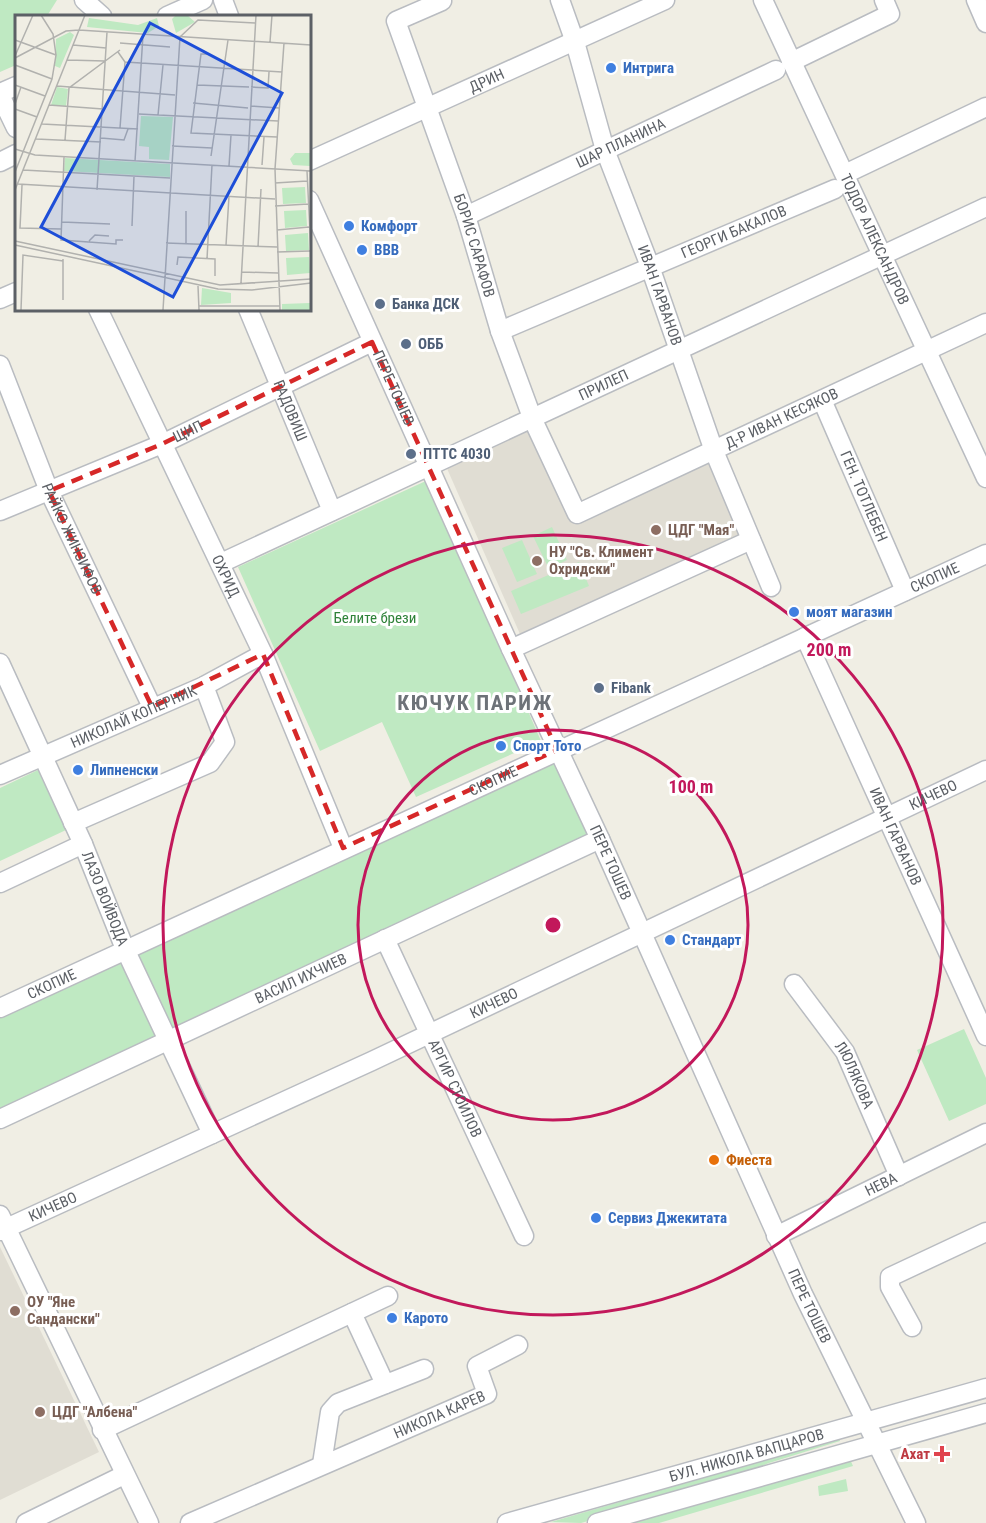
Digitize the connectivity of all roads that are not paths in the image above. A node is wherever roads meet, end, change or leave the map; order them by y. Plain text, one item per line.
1 (84, 0) edge
2 (203, 0) edge
3 (223, 0) edge
4 (560, 0) edge
5 (665, 0) edge
6 (763, 0) edge
7 (976, 0) edge
8 (442, 1) edge
9 (887, 7) edge
10 (101, 15) edge
11 (169, 15) edge
12 (229, 15) edge
13 (986, 23) edge
14 (575, 42) junction
15 (784, 66) junction
16 (15, 86) edge
17 (0, 94) edge
18 (428, 106) junction
19 (986, 107) edge
20 (15, 126) edge
21 (605, 150) junction
22 (15, 154) edge
23 (310, 161) edge
24 (0, 162) edge
25 (840, 182) junction
26 (310, 202) edge
27 (986, 207) edge
28 (466, 216) junction
29 (882, 255) junction
30 (650, 267) junction
31 (15, 292) edge
32 (0, 299) edge
33 (98, 310) edge
34 (248, 310) edge
35 (986, 323) edge
36 (500, 332) junction
37 (372, 342) junction
38 (680, 349) junction
39 (927, 349) junction
40 (0, 364) edge
41 (280, 388) junction
42 (822, 400) junction
43 (533, 420) junction
44 (162, 444) junction
45 (714, 451) junction
46 (428, 468) junction
47 (986, 478) edge
48 (49, 491) junction
49 (0, 511) edge
50 (332, 511) junction
51 (577, 514) joint
52 (751, 540) junction
53 (986, 554) edge
54 (221, 562) junction
55 (771, 587) dead end
56 (905, 591) junction
57 (805, 637) junction
58 (511, 649) junction
59 (263, 654) junction
60 (0, 663) edge
61 (204, 686) junction
62 (152, 707) junction
63 (557, 750) junction
64 (41, 756) junction
65 (986, 770) edge
66 (0, 775) edge
67 (886, 816) junction
68 (73, 823) junction
69 (600, 839) junction
70 (83, 844) junction
71 (343, 848) junction
72 (0, 883) edge
73 (642, 934) junction
74 (385, 939) junction
75 (125, 949) junction
76 (794, 984) dead end
77 (0, 1008) edge
78 (430, 1034) junction
79 (986, 1036) edge
80 (168, 1041) junction
81 (0, 1119) edge
82 (986, 1133) edge
83 (212, 1134) junction
84 (899, 1176) junction
85 (2, 1225) edge
86 (986, 1232) edge
87 (524, 1236) dead end
88 (776, 1236) junction
89 (388, 1296) dead end
90 (352, 1313) junction
91 (912, 1327) dead end
92 (518, 1345) dead end
93 (424, 1369) dead end
94 (385, 1384) junction
95 (986, 1388) edge
96 (986, 1413) edge
97 (864, 1421) junction
98 (102, 1430) junction
99 (877, 1444) junction
100 (322, 1464) junction
101 (124, 1475) junction
102 (26, 1523) edge
103 (149, 1523) edge
104 (190, 1523) edge
105 (507, 1523) edge
106 (597, 1523) edge
107 (916, 1523) edge

1 - 10 street
2 - 11 street
3 - 12 street
4 - 14 street, ИВАН ГАРВАНОВ
5 - 14 street, ДРИН
6 - 15 street, ТОДОР АЛЕКСАНДРОВ
7 - 13 street
8 - 18 street, БОРИС САРАФОВ
9 - 15 street, ШАР ПЛАНИНА
14 - 18 street, ДРИН
14 - 21 street, ИВАН ГАРВАНОВ
15 - 21 street, ШАР ПЛАНИНА
15 - 25 street, ТОДОР АЛЕКСАНДРОВ
16 - 17 street
17 - 20 street
18 - 23 street, ДРИН
18 - 28 street, БОРИС САРАФОВ
19 - 25 street, ГЕОРГИ БАКАЛОВ
21 - 28 street, ШАР ПЛАНИНА
21 - 30 street, ИВАН ГАРВАНОВ
22 - 24 street
25 - 29 street, ТОДОР АЛЕКСАНДРОВ
25 - 30 street, ГЕОРГИ БАКАЛОВ
26 - 37 street, ПЕРЕ ТОШЕВ
27 - 29 street, ПРИЛЕП
28 - 36 street, БОРИС САРАФОВ
29 - 38 street, ПРИЛЕП
29 - 39 street, ТОДОР АЛЕКСАНДРОВ
30 - 36 street, ГЕОРГИ БАКАЛОВ
30 - 38 street, ИВАН ГАРВАНОВ
31 - 32 street
33 - 44 street, ОХРИД
34 - 41 street, РАДОВИШ
35 - 39 street, Д-Р ИВАН КЕСЯКОВ
36 - 43 street, БОРИС САРАФОВ
37 - 41 street, ЩИП
37 - 46 street, ПЕРЕ ТОШЕВ
38 - 43 street, ПРИЛЕП
38 - 45 street, ИВАН ГАРВАНОВ
39 - 42 street, Д-Р ИВАН КЕСЯКОВ
39 - 47 street, ТОДОР АЛЕКСАНДРОВ
40 - 48 street, РАЙКО ЖИНЗИФОВ
41 - 44 street, ЩИП
41 - 50 street, РАДОВИШ
42 - 45 street, Д-Р ИВАН КЕСЯКОВ
42 - 56 street, ГЕН. ТОТЛЕБЕН
43 - 46 street, ПРИЛЕП
43 - 51 street, БОРИС САРАФОВ
44 - 48 street, ЩИП
44 - 54 street, ОХРИД
45 - 51 street, Д-Р ИВАН КЕСЯКОВ
45 - 52 street, ИВАН ГАРВАНОВ
46 - 50 street, ПРИЛЕП
46 - 58 street, ПЕРЕ ТОШЕВ
48 - 49 street, ЩИП
48 - 62 street, РАЙКО ЖИНЗИФОВ
50 - 54 street, ПРИЛЕП
52 - 55 street, ИВАН ГАРВАНОВ
52 - 58 street
53 - 56 street, СКОПИЕ
54 - 59 street, ОХРИД
56 - 57 street, СКОПИЕ
57 - 63 street, СКОПИЕ
57 - 67 street, ИВАН ГАРВАНОВ
58 - 63 street, ПЕРЕ ТОШЕВ
59 - 61 street, НИКОЛАЙ КОПЕРНИК
59 - 71 street, ОХРИД
60 - 64 street, ЛАЗО ВОЙВОДА
61 - 62 street, НИКОЛАЙ КОПЕРНИК
61 - 68 street
62 - 64 street, НИКОЛАЙ КОПЕРНИК
63 - 69 street, ПЕРЕ ТОШЕВ
63 - 71 street, СКОПИЕ
64 - 66 street, НИКОЛАЙ КОПЕРНИК
64 - 68 street, ЛАЗО ВОЙВОДА
65 - 67 street, КИЧЕВО
67 - 73 street, КИЧЕВО
67 - 79 street, ИВАН ГАРВАНОВ
68 - 70 street, ЛАЗО ВОЙВОДА
69 - 73 street, ПЕРЕ ТОШЕВ
69 - 74 street, ВАСИЛ ИХЧИЕВ
70 - 72 street
70 - 75 street, ЛАЗО ВОЙВОДА
71 - 75 street, СКОПИЕ
73 - 78 street, КИЧЕВО
73 - 88 street, ПЕРЕ ТОШЕВ
74 - 78 street, АРГИР СТОИЛОВ
74 - 80 street, ВАСИЛ ИХЧИЕВ
75 - 77 street, СКОПИЕ
75 - 80 street, ЛАЗО ВОЙВОДА
76 - 84 street, ЛЮЛЯКОВА
78 - 83 street, КИЧЕВО
78 - 87 street, АРГИР СТОИЛОВ
80 - 81 street, ВАСИЛ ИХЧИЕВ
80 - 83 street, ЛАЗО ВОЙВОДА
82 - 84 street, НЕВА
83 - 85 street, КИЧЕВО
84 - 88 street, НЕВА
85 - 98 street
86 - 91 street
88 - 97 street, ПЕРЕ ТОШЕВ
89 - 90 street
90 - 94 street
90 - 98 street
92 - 100 street, НИКОЛА КАРЕВ
93 - 94 street
94 - 100 street
95 - 97 street, БУЛ. НИКОЛА ВАПЦАРОВ
96 - 99 street, БУЛ. НИКОЛА ВАПЦАРОВ
97 - 99 street, ПЕРЕ ТОШЕВ
97 - 105 street, БУЛ. НИКОЛА ВАПЦАРОВ
98 - 101 street
99 - 106 street, БУЛ. НИКОЛА ВАПЦАРОВ
99 - 107 street, ПЕРЕ ТОШЕВ
100 - 104 street, НИКОЛА КАРЕВ
101 - 102 street
101 - 103 street

